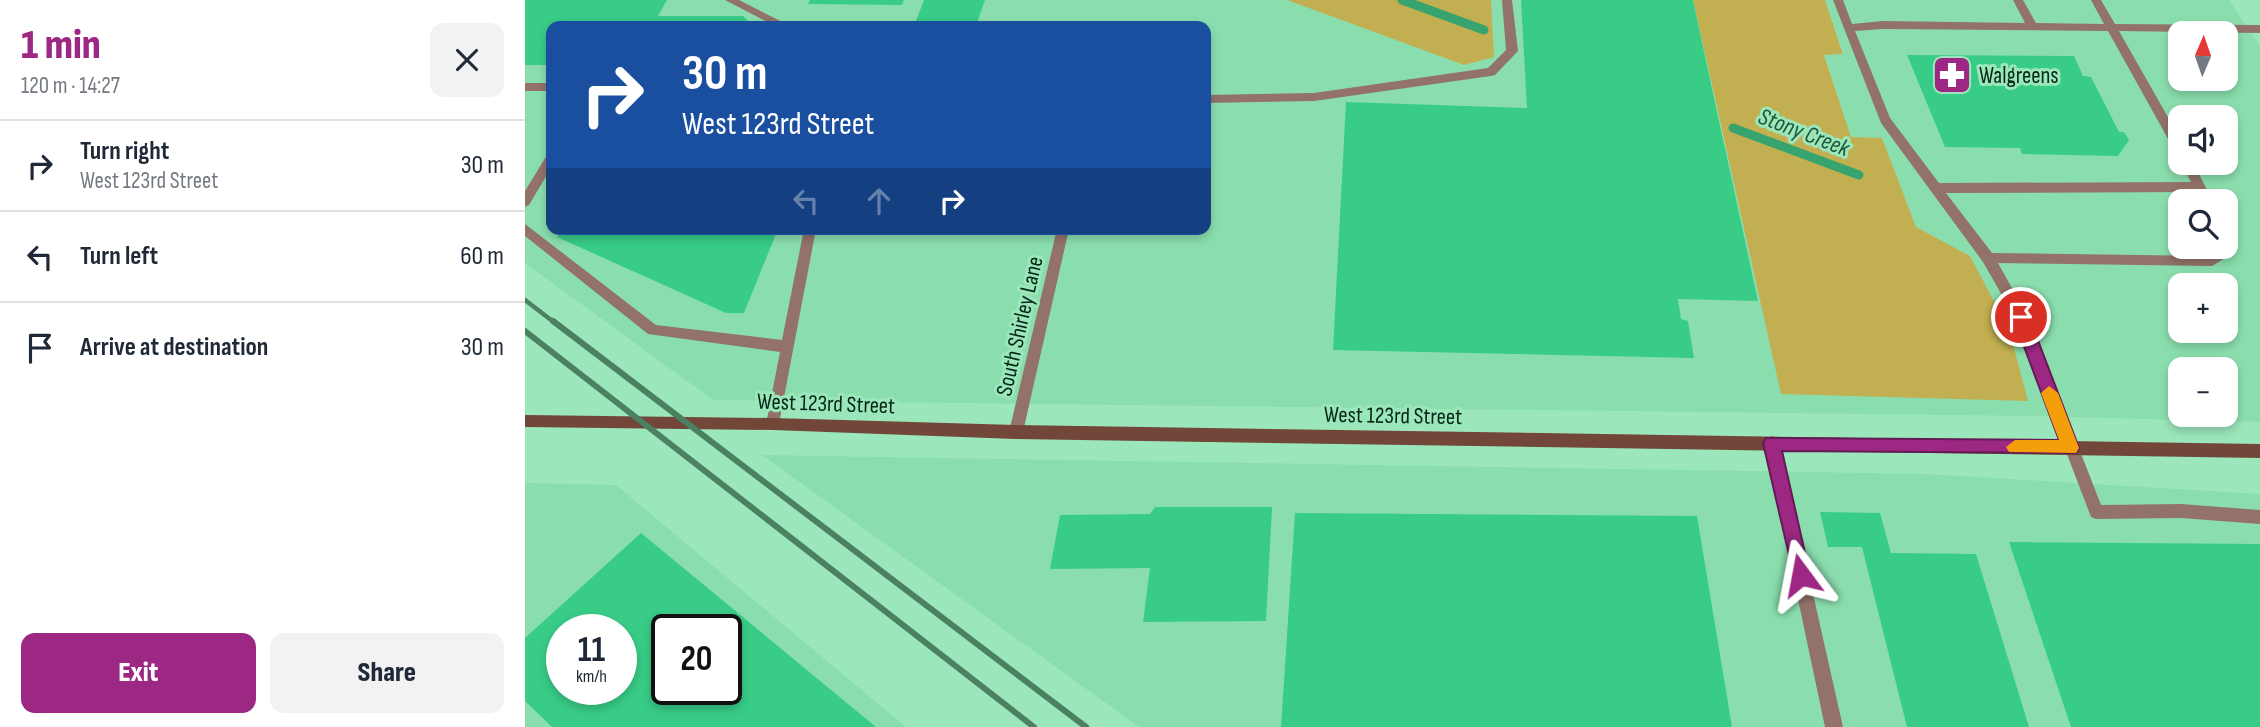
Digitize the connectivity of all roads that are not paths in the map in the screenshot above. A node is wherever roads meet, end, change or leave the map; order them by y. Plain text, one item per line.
1 (730, 0) edge
2 (1507, 0) edge
3 (1838, 0) edge
4 (2018, 0) edge
5 (2096, 0) edge
6 (774, 21) edge
7 (2032, 26) junction
8 (2112, 27) junction
9 (1847, 28) junction
10 (2260, 29) edge
11 (525, 87) edge
12 (546, 87) edge
13 (1211, 99) edge
14 (2168, 128) edge
15 (546, 166) edge
16 (2193, 175) edge
17 (2200, 187) joint
18 (1935, 188) junction
19 (525, 202) edge
20 (525, 229) edge
21 (809, 235) edge
22 (1062, 235) edge
23 (1988, 258) junction
24 (2215, 259) edge
25 (787, 347) junction
26 (525, 421) edge
27 (773, 424) junction
28 (1016, 432) junction
29 (1772, 443) junction
30 (2070, 448) junction
31 (2260, 451) edge
32 (2260, 517) edge
33 (1834, 727) edge

1 - 6 street
2 - 13 street
3 - 9 street
4 - 7 street
5 - 8 street
7 - 8 street
7 - 9 street
8 - 10 street
8 - 14 street
9 - 18 street
11 - 12 street
15 - 19 street
16 - 17 street
17 - 18 street
18 - 23 street
20 - 25 street
21 - 25 street
22 - 28 street, South Shirley Lane
23 - 24 street
23 - 30 street
25 - 27 street
26 - 27 street, West 123rd Street
27 - 28 street, West 123rd Street
28 - 29 street, West 123rd Street
29 - 30 street, West 123rd Street
29 - 33 street
30 - 31 street, West 123rd Street
30 - 32 street

